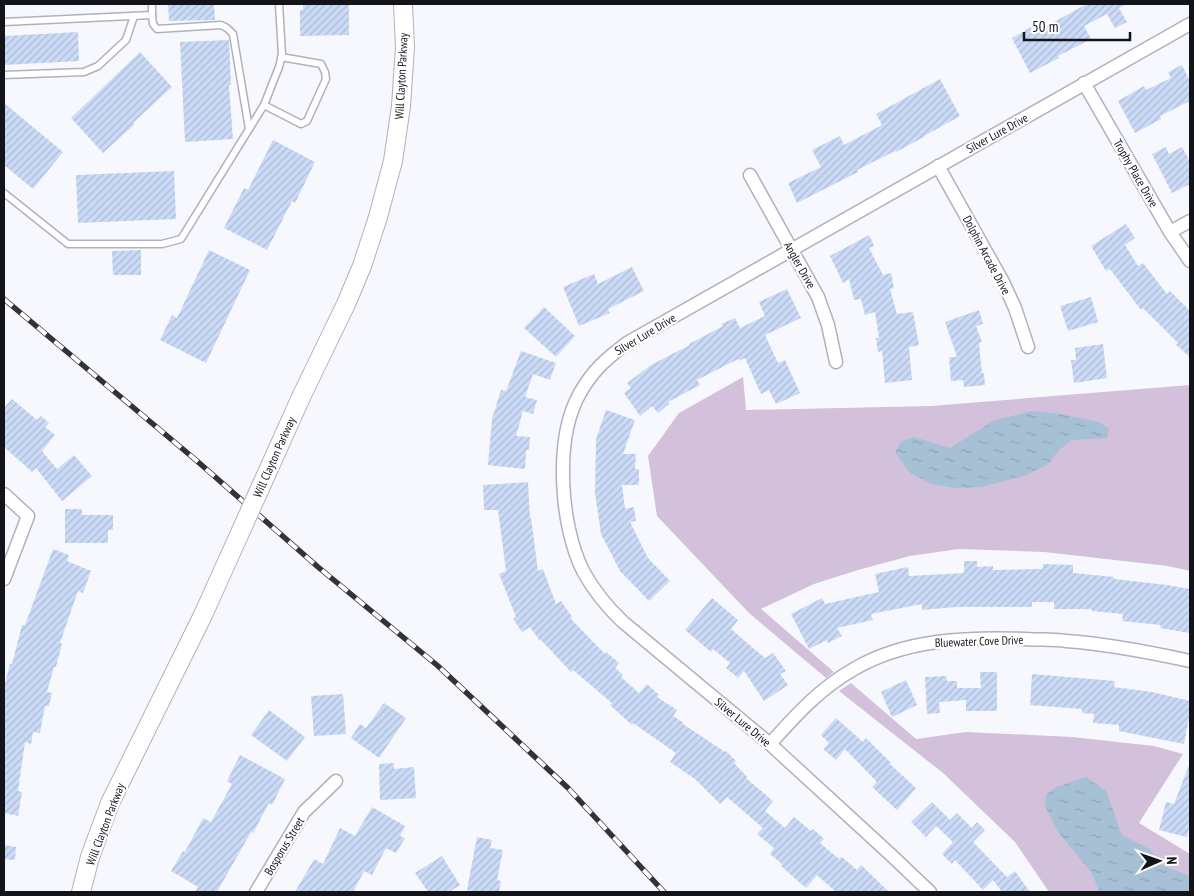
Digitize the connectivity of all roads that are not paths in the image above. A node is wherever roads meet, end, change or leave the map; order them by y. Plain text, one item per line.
1 (152, 4) edge
2 (280, 4) edge
3 (403, 4) edge
4 (152, 15) junction
5 (134, 16) junction
6 (4, 22) edge
7 (1190, 24) edge
8 (281, 57) junction
9 (4, 75) edge
10 (1084, 83) junction
11 (264, 105) junction
12 (249, 129) junction
13 (938, 166) junction
14 (750, 175) dead end
15 (4, 194) edge
16 (1190, 221) edge
17 (1170, 232) junction
18 (791, 250) junction
19 (1190, 261) edge
20 (1028, 347) dead end
21 (836, 362) dead end
22 (4, 494) edge
23 (4, 579) edge
24 (1190, 661) edge
25 (770, 744) junction
26 (336, 781) dead end
27 (81, 892) edge
28 (256, 892) edge
29 (930, 892) edge

1 - 4 lane
2 - 8 lane
3 - 27 street, Will Clayton Parkway, bridge
4 - 5 lane
4 - 12 lane
5 - 6 lane
5 - 9 lane
7 - 10 street, Silver Lure Drive
8 - 11 lane
8 - 11 lane
10 - 13 street, Silver Lure Drive
10 - 17 street, Trophy Place Drive
11 - 12 lane
12 - 15 lane
13 - 18 street, Silver Lure Drive
13 - 20 street, Dolphin Arcade Drive
14 - 18 street, Angler Drive
16 - 17 street
17 - 19 street, Trophy Place Drive
18 - 21 street, Angler Drive
18 - 25 street, Silver Lure Drive
22 - 23 street
24 - 25 street, Bluewater Cove Drive
25 - 29 street, Silver Lure Drive
26 - 28 street, Bosporus Street

